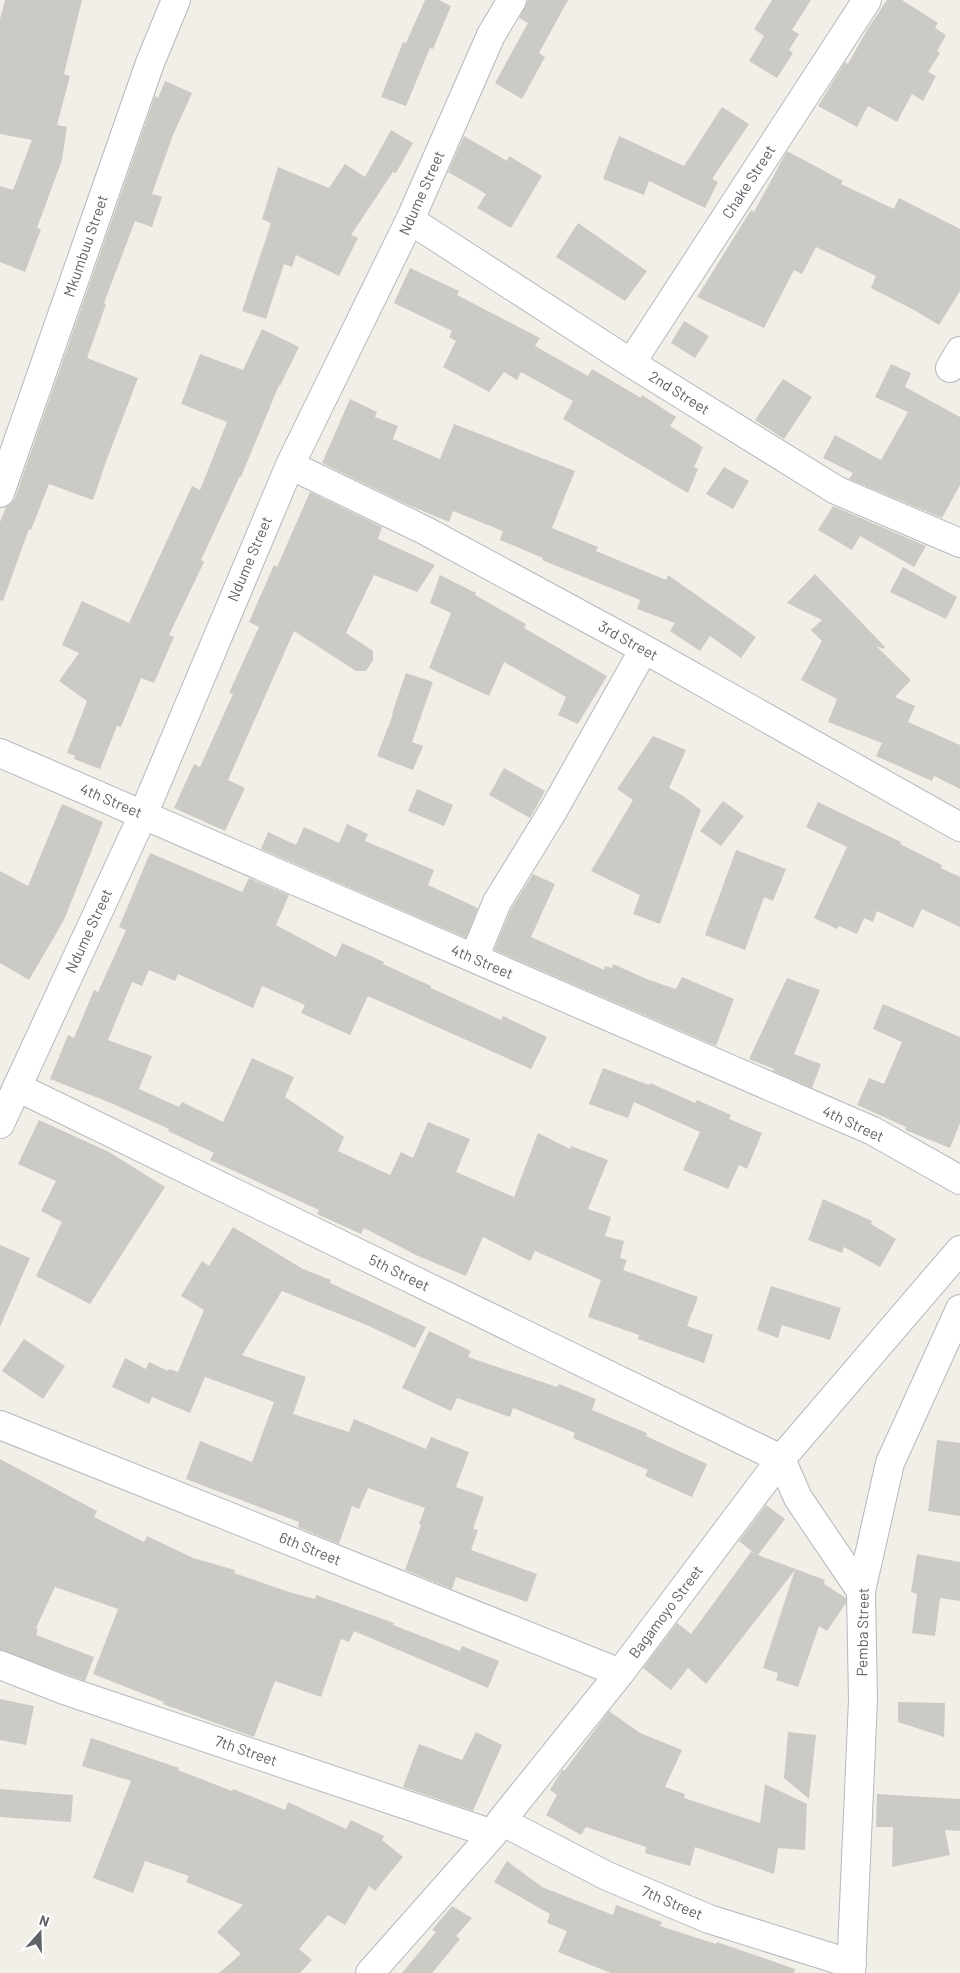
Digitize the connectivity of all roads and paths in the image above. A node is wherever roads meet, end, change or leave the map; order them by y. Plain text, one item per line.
1 (176, 0) edge
2 (512, 0) edge
3 (867, 0) edge
4 (410, 220) junction
5 (631, 363) junction
6 (290, 465) junction
7 (0, 493) edge
8 (960, 543) edge
9 (644, 650) junction
10 (0, 753) edge
11 (143, 815) junction
12 (960, 827) edge
13 (474, 958) junction
14 (17, 1087) junction
15 (0, 1124) edge
16 (960, 1180) edge
17 (960, 1250) edge
18 (960, 1309) edge
19 (0, 1425) edge
20 (781, 1459) junction
21 (861, 1592) junction
22 (0, 1666) edge
23 (620, 1673) junction
24 (497, 1828) junction
25 (852, 1968) edge
26 (370, 1973) edge

1 - 7 street, Mkumbuu Street
2 - 4 street, Ndume Street
3 - 5 street, Chake Street
4 - 5 street, 2nd Street
4 - 6 street, Ndume Street
5 - 8 street, 2nd Street
6 - 9 street, 3rd Street
6 - 11 street, Ndume Street
9 - 12 street, 3rd Street
9 - 13 street
10 - 11 street, 4th Street
11 - 13 street, 4th Street
11 - 14 street, Ndume Street
13 - 16 street, 4th Street
14 - 15 street, Ndume Street
14 - 20 street, 5th Street
17 - 20 street, Bagamoyo Street
18 - 21 street, Pemba Street
19 - 23 street, 6th Street
20 - 21 street
20 - 23 street, Bagamoyo Street
21 - 25 street, Pemba Street
22 - 24 street, 7th Street
23 - 24 street, Bagamoyo Street
24 - 25 street, 7th Street
24 - 26 street, Bagamoyo Street

